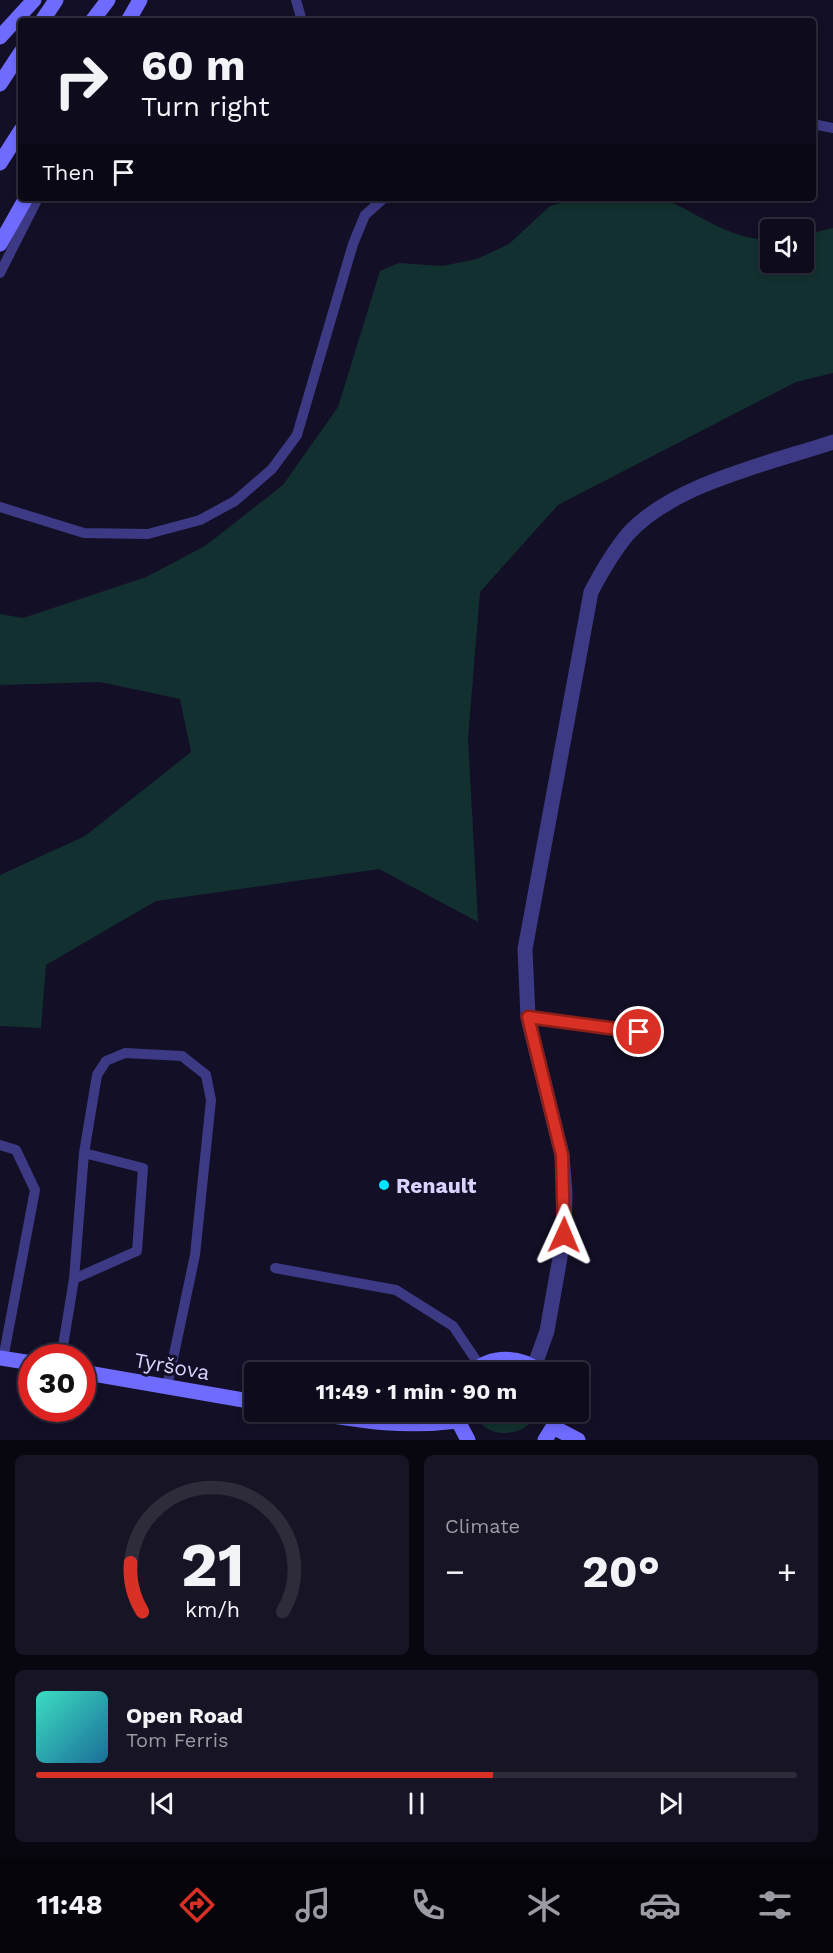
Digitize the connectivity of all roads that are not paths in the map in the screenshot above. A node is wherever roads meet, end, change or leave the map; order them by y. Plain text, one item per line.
1 (34, 0) edge
2 (56, 0) edge
3 (108, 0) edge
4 (141, 0) edge
5 (296, 0) edge
6 (44, 18) edge
7 (94, 18) edge
8 (130, 18) edge
9 (134, 18) edge
10 (301, 18) edge
11 (0, 38) edge
12 (18, 57) edge
13 (0, 84) edge
14 (816, 125) edge
15 (833, 128) edge
16 (18, 135) edge
17 (0, 163) edge
18 (24, 201) edge
19 (36, 201) edge
20 (371, 203) edge
21 (0, 244) edge
22 (0, 273) edge
23 (833, 442) edge
24 (0, 507) edge
25 (27, 514) junction
26 (0, 516) edge
27 (528, 1017) junction
28 (655, 1035) dead end
29 (0, 1145) edge
30 (84, 1153) junction
31 (274, 1268) dead end
32 (74, 1279) junction
33 (63, 1344) edge
34 (2, 1358) edge
35 (18, 1361) edge
36 (473, 1362) edge
37 (492, 1362) edge
38 (522, 1362) edge
39 (539, 1362) edge
40 (96, 1374) edge
41 (167, 1387) junction
42 (244, 1400) edge
43 (372, 1422) edge
44 (434, 1422) edge
45 (460, 1422) edge
46 (549, 1434) edge
47 (468, 1440) edge
48 (578, 1440) edge

1 - 11 main road
2 - 6 main road
3 - 7 main road
4 - 8 main road
4 - 9 lane
5 - 10 lane
12 - 13 main road
14 - 15 lane
16 - 17 main road
18 - 21 main road
19 - 22 lane
20 - 25 lane
23 - 27 street
24 - 25 lane
25 - 26 lane
27 - 28 lane
27 - 39 street
29 - 34 lane
30 - 32 lane
30 - 32 lane
30 - 41 lane
31 - 36 lane
32 - 33 lane
34 - 35 main road
37 - 38 main road
40 - 41 main road, Tyršova
41 - 42 main road, Tyršova
43 - 44 main road
45 - 47 main road
46 - 48 main road

